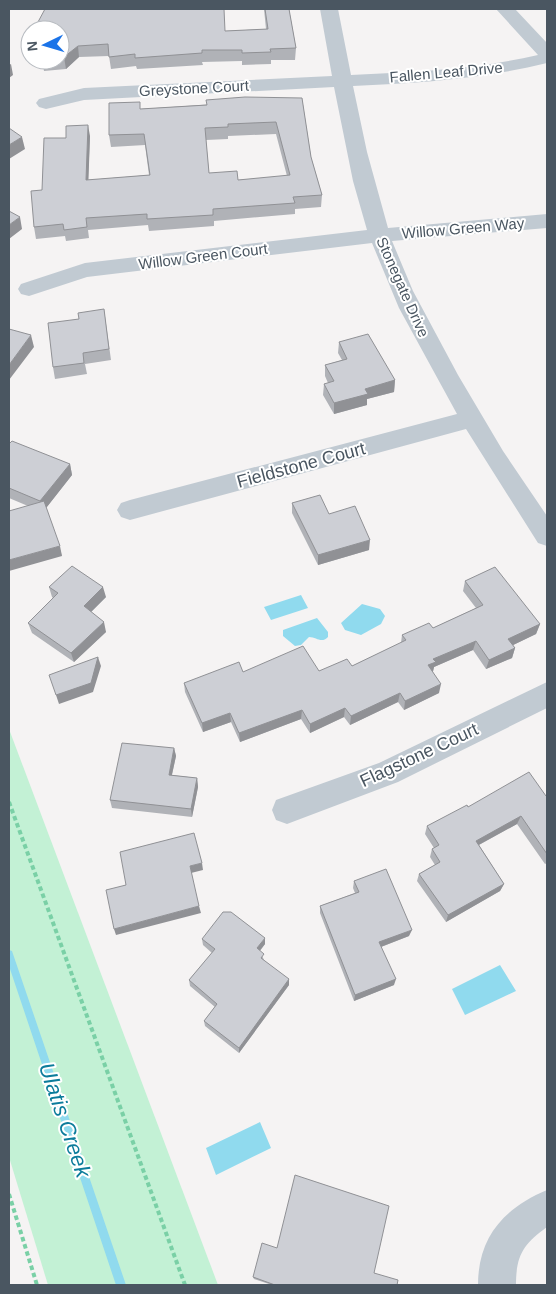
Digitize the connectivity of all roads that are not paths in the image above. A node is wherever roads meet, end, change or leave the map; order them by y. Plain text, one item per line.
1 (329, 9) edge
2 (505, 9) edge
3 (547, 53) edge
4 (547, 58) edge
5 (343, 81) junction
6 (46, 103) dead end
7 (547, 221) edge
8 (380, 236) junction
9 (29, 290) dead end
10 (471, 419) junction
11 (130, 510) dead end
12 (547, 536) edge
13 (547, 694) edge
14 (287, 810) dead end
15 (547, 1208) edge
16 (497, 1285) edge

1 - 5 street, Stonegate Drive
2 - 3 street
4 - 5 street, Fallen Leaf Drive
5 - 6 street, Greystone Court
5 - 8 street, Stonegate Drive
7 - 8 street, Willow Green Way
8 - 9 street, Willow Green Court
8 - 10 street, Stonegate Drive
10 - 11 street, Fieldstone Court
10 - 12 street, Stonegate Drive
13 - 14 street, Flagstone Court
15 - 16 street

